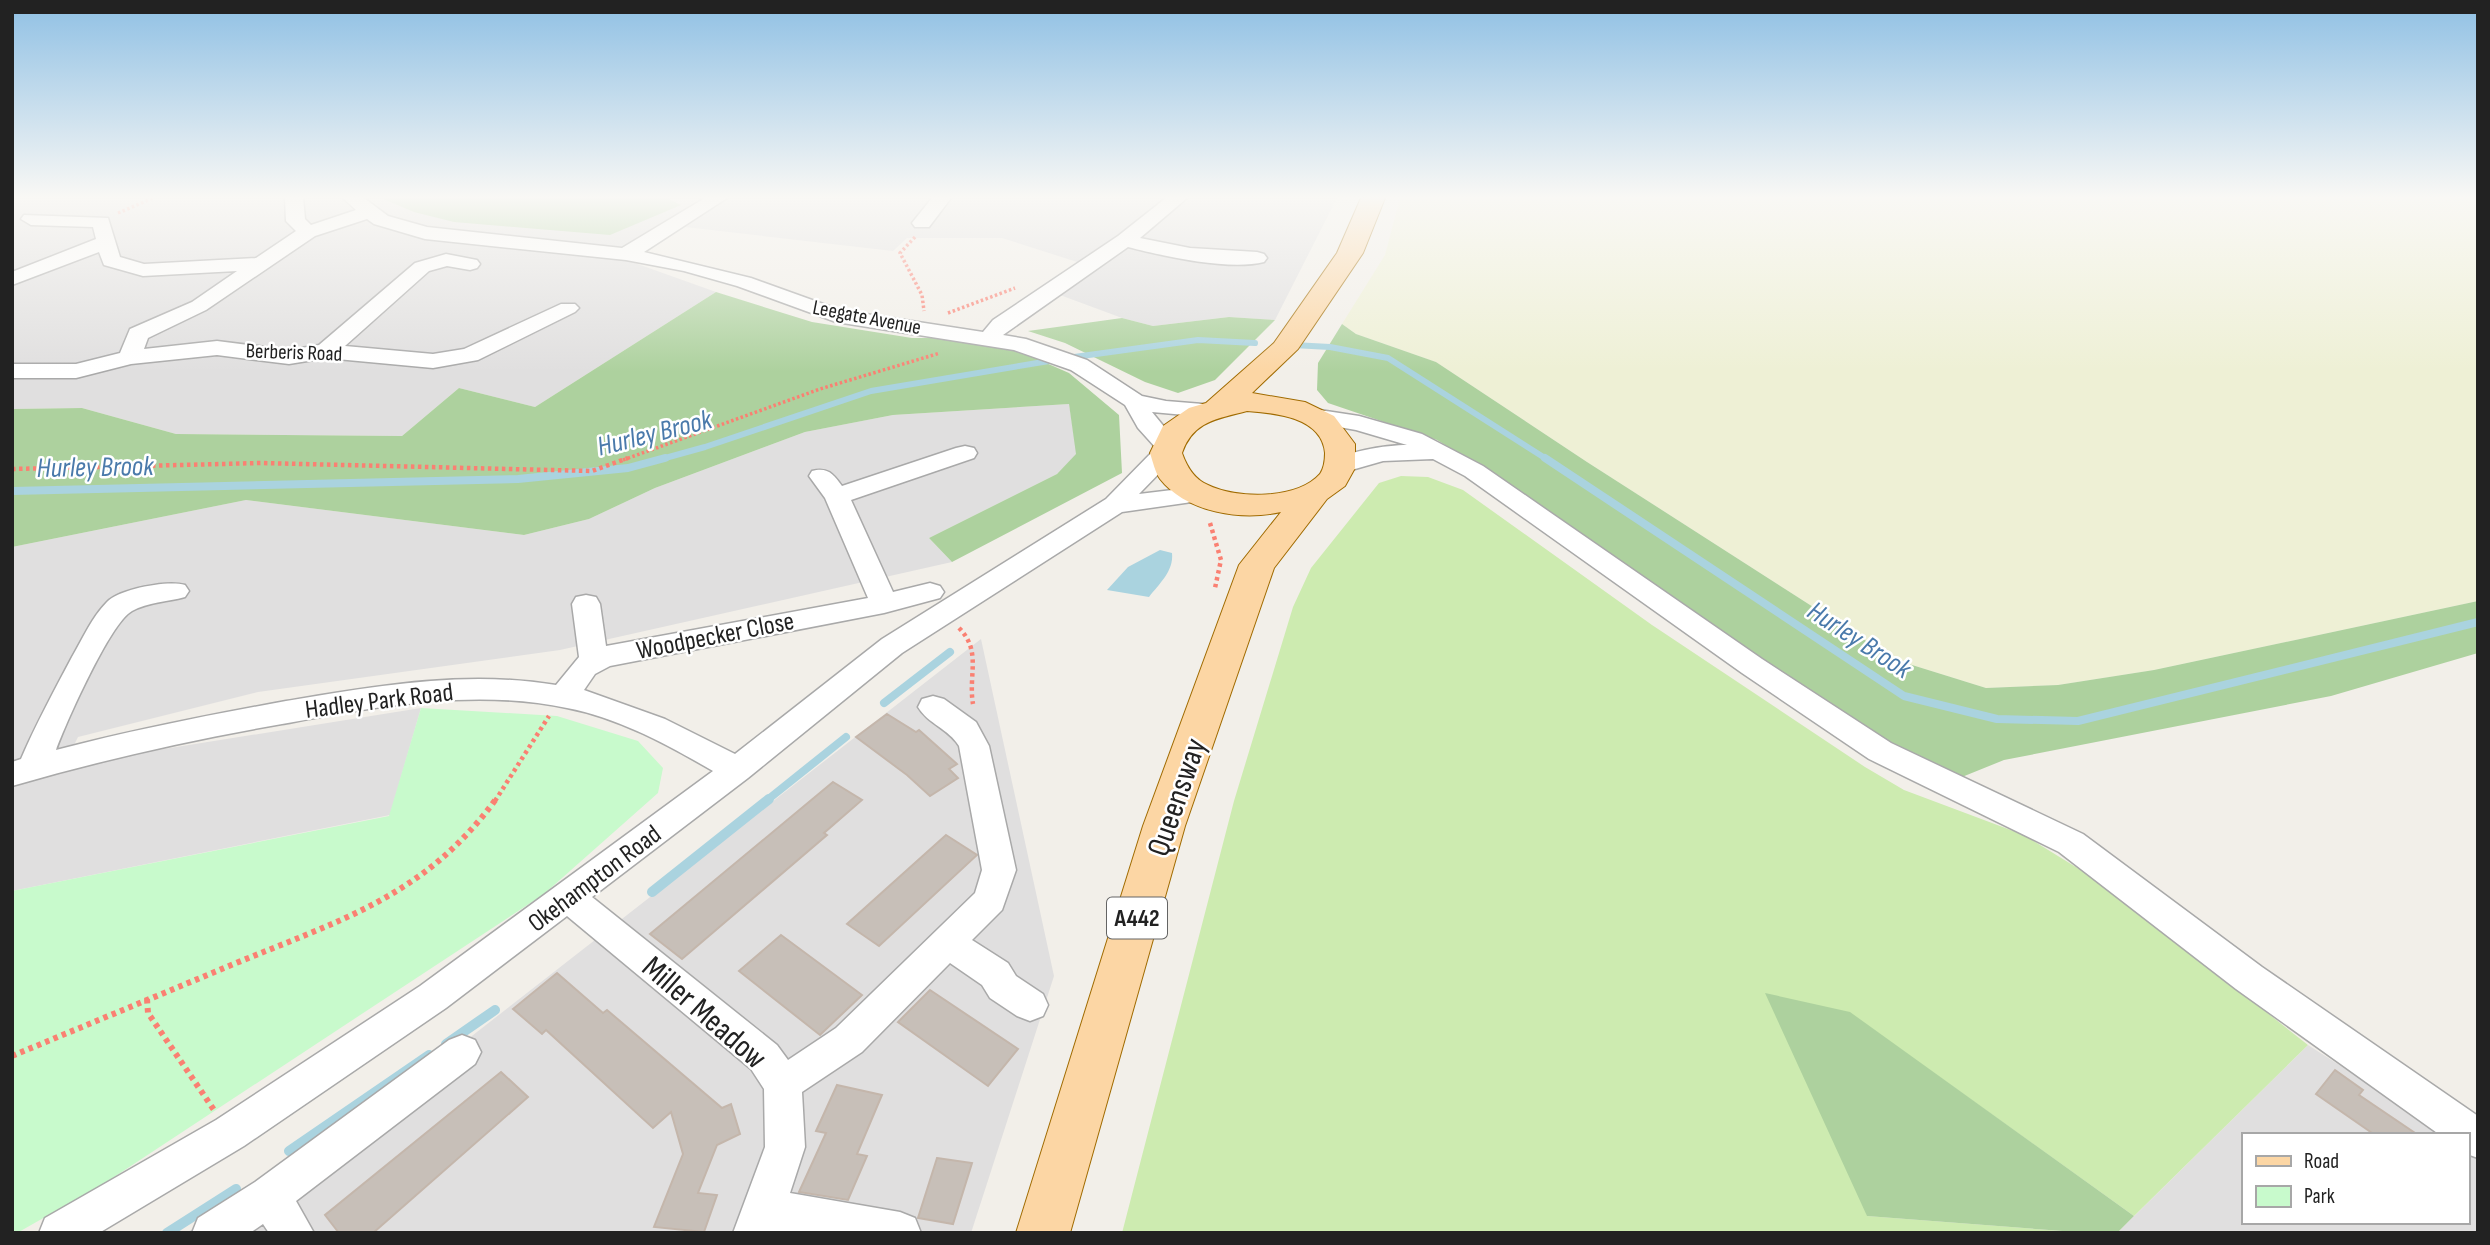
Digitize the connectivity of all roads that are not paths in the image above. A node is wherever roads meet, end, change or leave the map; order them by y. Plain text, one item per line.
1 (57, 256) edge
2 (110, 256) edge
3 (272, 256) edge
4 (637, 256) edge
5 (1102, 256) edge
6 (1200, 256) edge
7 (1348, 256) edge
8 (1257, 258) dead end
9 (260, 264) junction
10 (470, 264) dead end
11 (12, 279) edge
12 (568, 308) dead end
13 (989, 338) junction
14 (1286, 347) junction
15 (326, 351) junction
16 (130, 357) junction
17 (12, 371) edge
18 (1134, 401) junction
19 (1213, 408) junction
20 (1307, 413) junction
21 (1166, 449) junction
22 (965, 453) dead end
23 (1441, 454) junction
24 (1341, 466) junction
25 (1314, 494) junction
26 (1210, 500) junction
27 (1115, 505) junction
28 (1257, 565) junction
29 (175, 591) dead end
30 (930, 592) dead end
31 (586, 604) dead end
32 (884, 604) junction
33 (594, 660) junction
34 (564, 696) junction
35 (933, 707) dead end
36 (737, 770) junction
37 (22, 771) edge
38 (569, 898) junction
39 (948, 943) junction
40 (1030, 1005) dead end
41 (463, 1052) dead end
42 (783, 1084) junction
43 (2478, 1139) edge
44 (270, 1196) junction
45 (760, 1221) edge
46 (60, 1233) edge
47 (213, 1233) edge
48 (293, 1233) edge
49 (901, 1233) edge
50 (1043, 1233) edge

1 - 11 street
2 - 9 street
3 - 9 street
4 - 13 street, Leegate Avenue
5 - 13 street
6 - 8 street
7 - 14 main road
9 - 16 street
10 - 15 street
12 - 15 street, Berberis Road
13 - 18 street, Leegate Avenue
14 - 19 main road
14 - 20 main road
15 - 16 street, Berberis Road
16 - 17 street, Berberis Road
18 - 19 street, Leegate Avenue
18 - 21 street, Leegate Avenue
19 - 20 main road
19 - 21 main road
20 - 23 street
20 - 24 main road
21 - 26 main road
21 - 27 street, Okehampton Road
22 - 32 street
23 - 24 street
23 - 43 street
24 - 25 main road, A442
25 - 26 main road, A442
25 - 28 main road, A442
26 - 27 street, Okehampton Road
26 - 28 main road
27 - 36 street, Okehampton Road
28 - 50 main road, Queensway / A442
29 - 37 street
30 - 32 street, Woodpecker Close
31 - 33 street
32 - 33 street, Woodpecker Close
33 - 34 street
34 - 36 street, Hadley Park Road
34 - 37 street, Hadley Park Road
35 - 39 street
36 - 38 street, Okehampton Road
38 - 42 street, Miller Meadow
38 - 46 street, Okehampton Road
39 - 40 street
39 - 42 street
41 - 44 street
42 - 45 street, Miller Meadow
44 - 47 street
44 - 48 street
45 - 49 street

